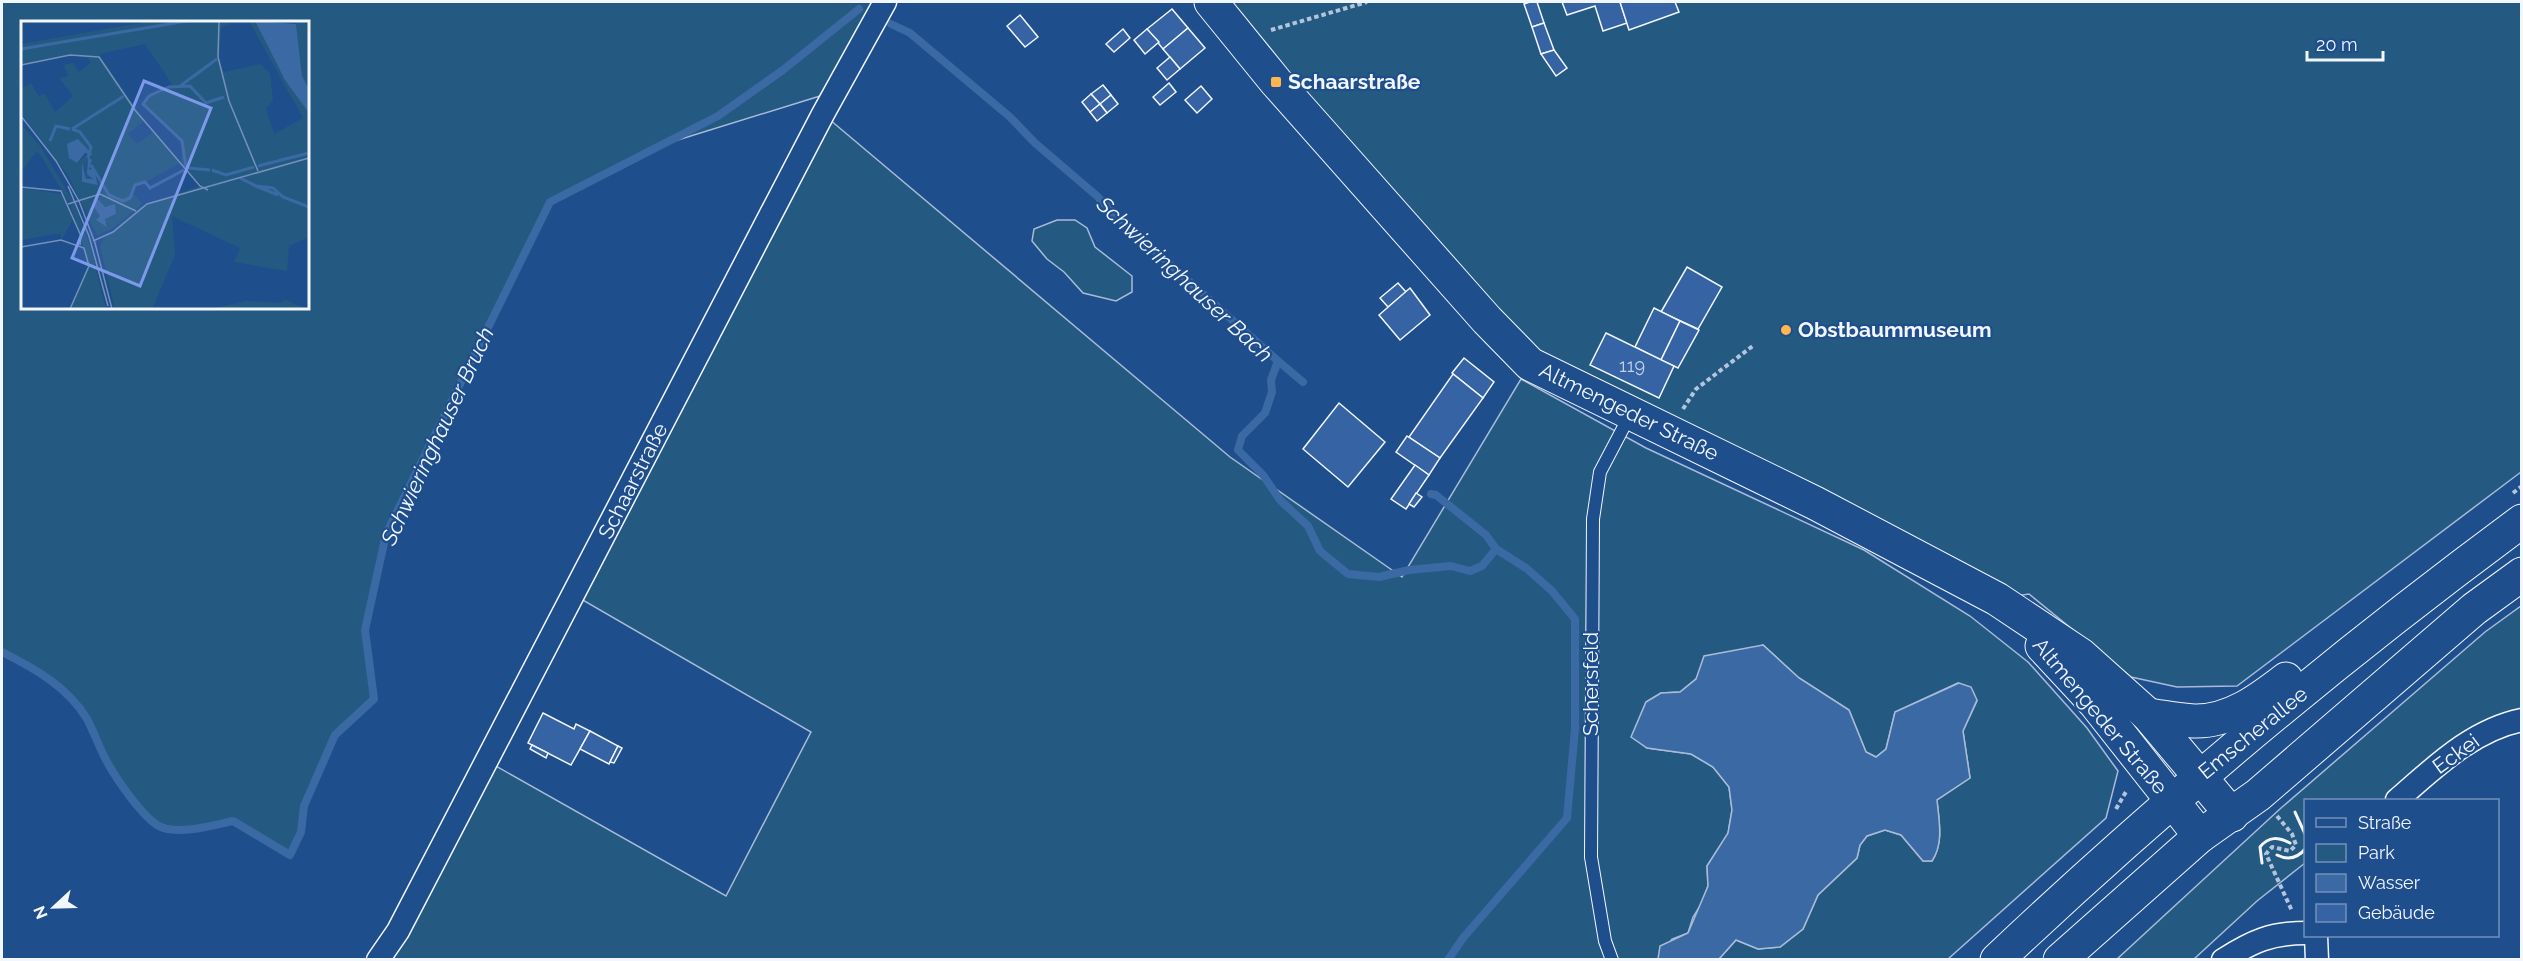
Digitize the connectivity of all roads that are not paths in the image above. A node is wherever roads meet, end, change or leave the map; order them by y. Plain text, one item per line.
1 (885, 2) edge
2 (1211, 2) edge
3 (1630, 414) junction
4 (2522, 499) edge
5 (2522, 521) edge
6 (2522, 574) edge
7 (1997, 599) junction
8 (2148, 715) junction
9 (2522, 720) edge
10 (2199, 776) junction
11 (2399, 799) edge
12 (2171, 800) junction
13 (2232, 815) junction
14 (2200, 837) junction
15 (2302, 926) edge
16 (2316, 937) edge
17 (378, 960) edge
18 (1612, 960) edge
19 (1997, 960) edge
20 (2060, 960) edge
21 (2223, 960) edge
22 (2317, 960) edge

1 - 17 street, Schaarstraße
2 - 3 main road, Altmengeder Straße
3 - 7 main road, Altmengeder Straße
3 - 18 lane, Schersfeld
4 - 8 main road
5 - 10 main road, Emscherallee
6 - 13 main road
7 - 8 main road, Altmengeder Straße
7 - 12 main road, Altmengeder Straße
8 - 10 main road, Altmengeder Straße
9 - 11 street, Eckei
10 - 12 main road, Emscherallee
10 - 13 main road, Altmengeder Straße
12 - 14 main road, Altmengeder Straße
12 - 19 main road, Emscherallee
13 - 14 main road
14 - 20 main road
15 - 21 street
16 - 22 street

